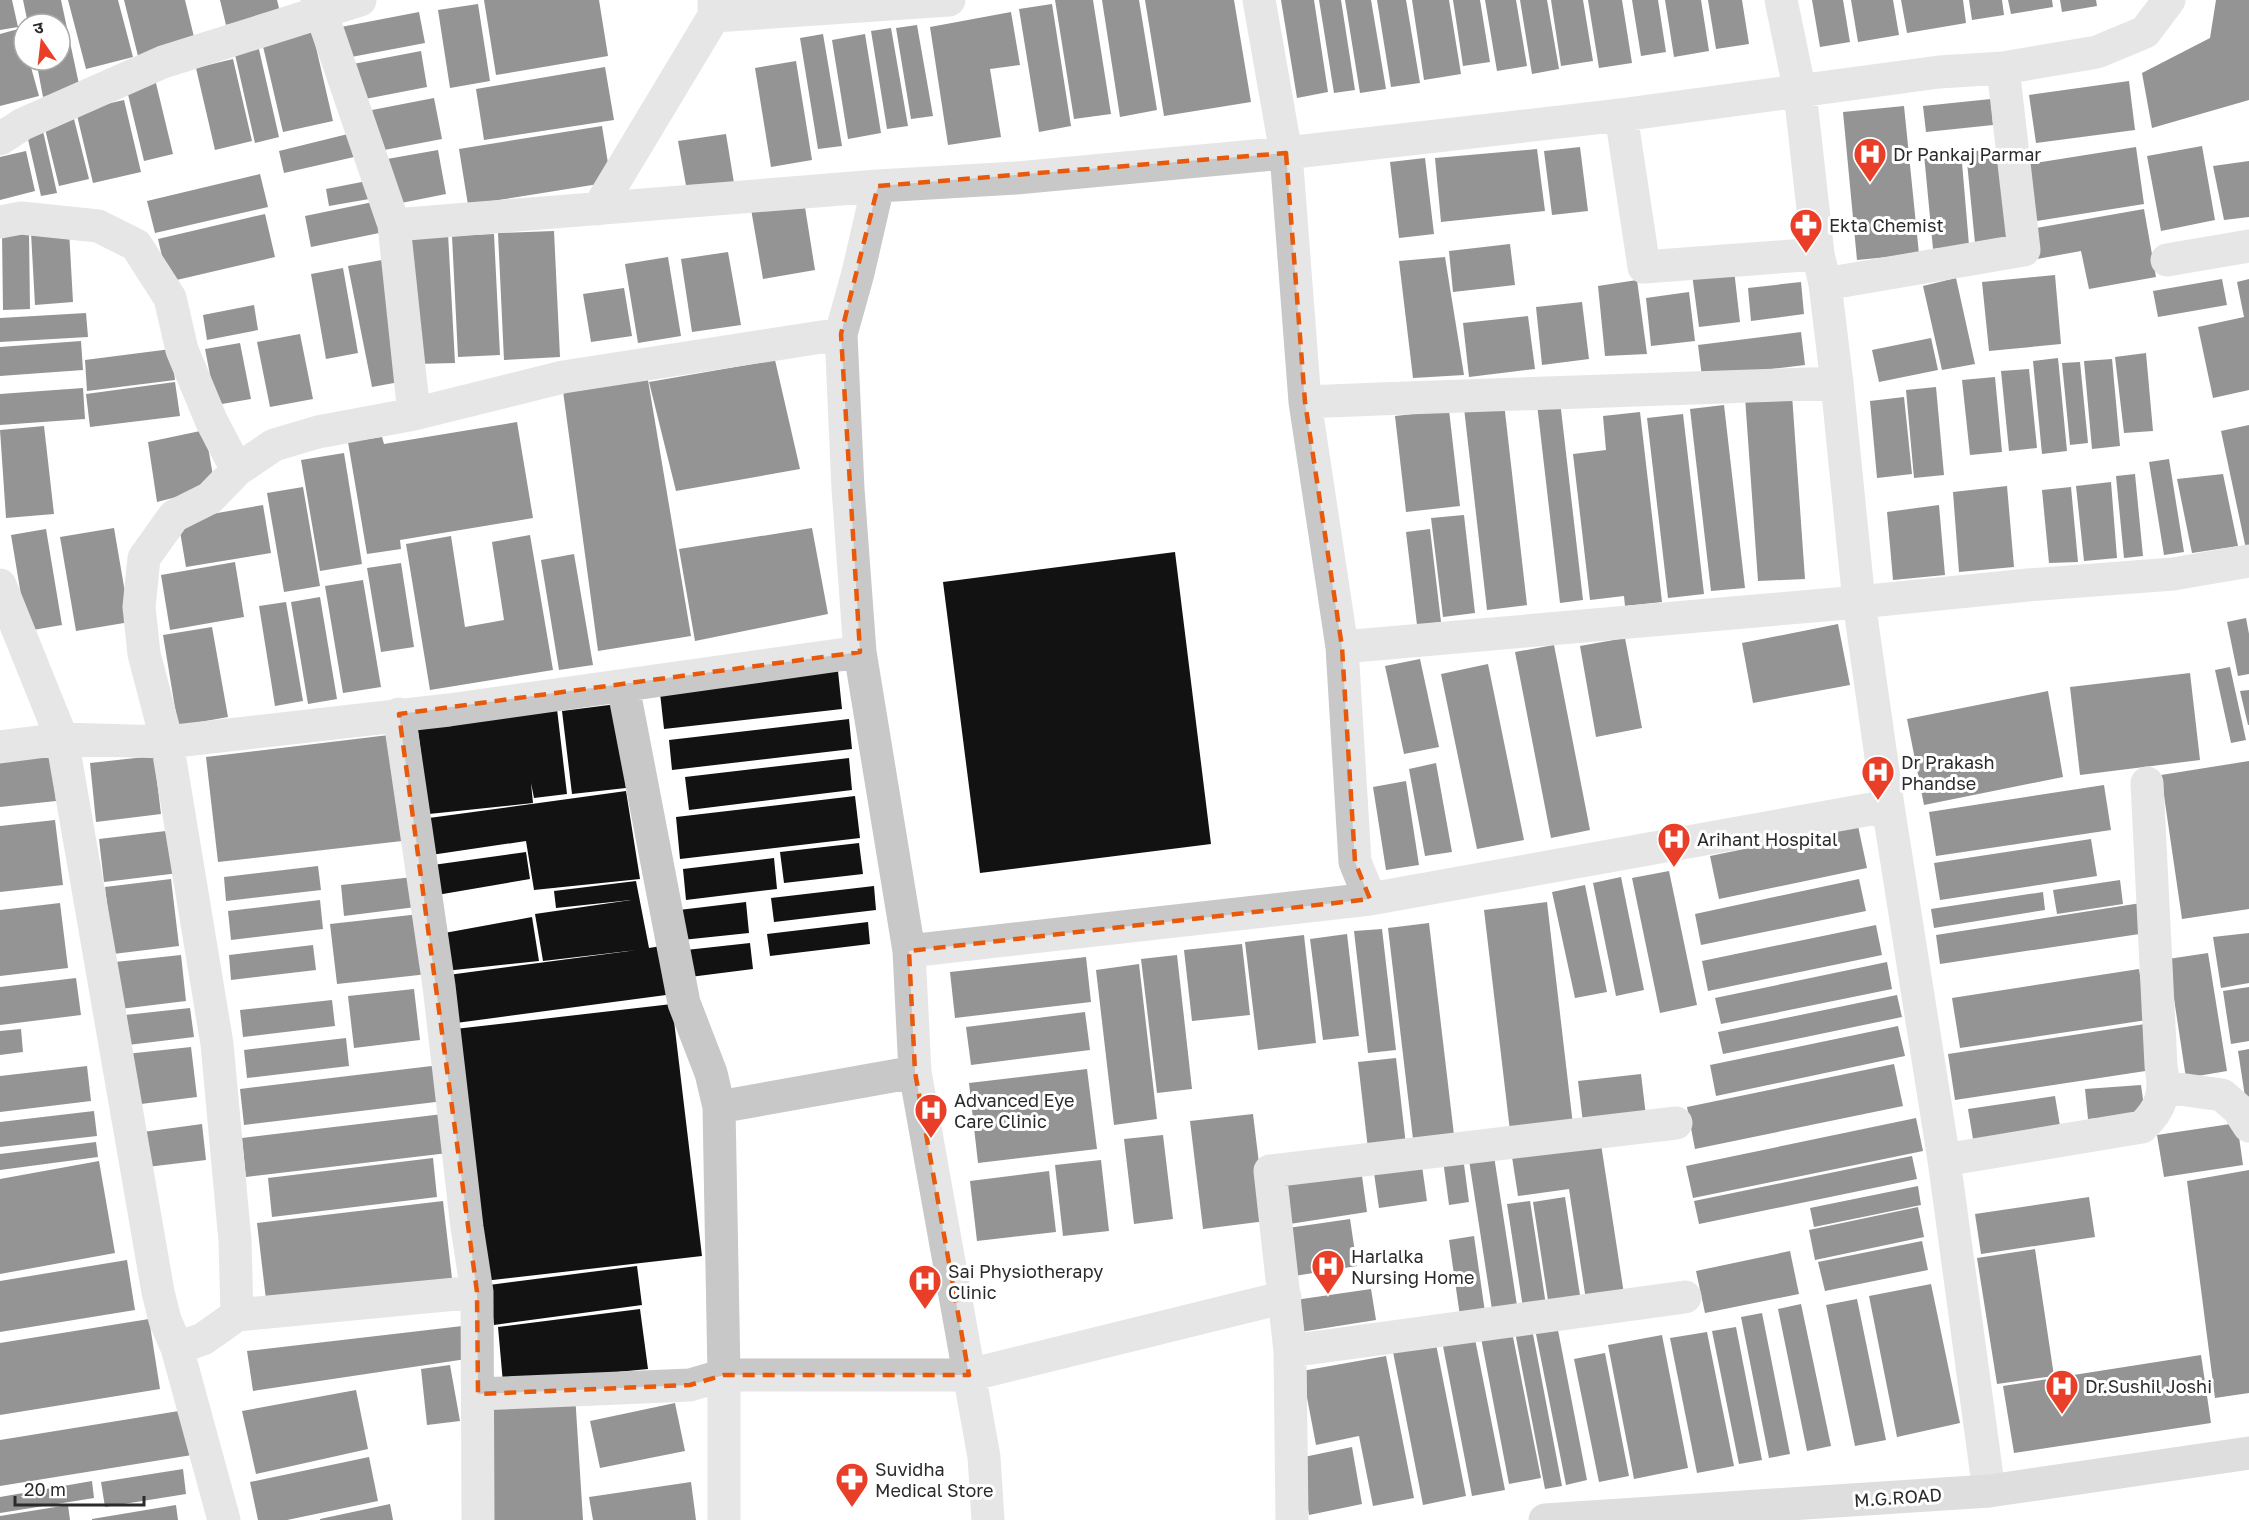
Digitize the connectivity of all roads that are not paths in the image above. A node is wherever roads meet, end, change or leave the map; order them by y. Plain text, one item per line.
1 (360, 0) edge
2 (949, 0) edge
3 (1259, 0) edge
4 (1781, 0) edge
5 (2169, 0) edge
6 (320, 5) edge
7 (714, 8) edge
8 (2003, 68) junction
9 (1800, 92) junction
10 (1621, 115) junction
11 (0, 139) edge
12 (1286, 153) junction
13 (878, 186) junction
14 (598, 209) junction
15 (0, 222) edge
16 (394, 225) junction
17 (2249, 246) edge
18 (2167, 260) dead end
19 (1822, 269) junction
20 (841, 334) junction
21 (1837, 383) junction
22 (1305, 402) junction
23 (414, 414) junction
24 (237, 470) junction
25 (2249, 561) edge
26 (0, 585) edge
27 (1859, 602) junction
28 (1342, 647) junction
29 (860, 652) junction
30 (623, 686) junction
31 (399, 714) junction
32 (62, 739) junction
33 (167, 742) junction
34 (0, 747) edge
35 (2147, 783) dead end
36 (1888, 806) junction
37 (1370, 899) junction
38 (909, 951) junction
39 (915, 1072) junction
40 (2165, 1087) junction
41 (719, 1107) junction
42 (1676, 1123) dead end
43 (2249, 1126) edge
44 (1944, 1160) junction
45 (477, 1292) junction
46 (1285, 1297) junction
47 (1686, 1297) dead end
48 (237, 1315) junction
49 (177, 1348) junction
50 (1290, 1351) junction
51 (724, 1375) junction
52 (969, 1376) junction
53 (478, 1394) junction
54 (2249, 1453) edge
55 (1989, 1491) junction
56 (224, 1520) edge
57 (478, 1520) edge
58 (724, 1520) edge
59 (988, 1520) edge
60 (1292, 1520) edge
61 (1545, 1520) edge
62 (1551, 1520) edge

1 - 6 street
2 - 7 street
3 - 12 street
4 - 9 street
5 - 8 street
6 - 11 street
6 - 16 street
7 - 14 street
8 - 9 street
8 - 19 street
9 - 10 street
9 - 19 street
10 - 12 street
10 - 19 street
12 - 13 street
12 - 22 street
13 - 14 street
13 - 20 street
14 - 16 street
15 - 24 street
16 - 23 street
17 - 18 street
19 - 21 street
20 - 23 street
20 - 29 street
21 - 22 street
21 - 27 street
22 - 28 street
23 - 24 street
24 - 33 street
25 - 27 street
26 - 32 street
27 - 28 street
27 - 36 street
28 - 37 street
29 - 30 street
29 - 38 street
30 - 31 street
30 - 41 street
31 - 33 street
31 - 45 street
32 - 33 street
32 - 34 street
32 - 49 street
33 - 48 street
35 - 40 street
36 - 37 street
36 - 44 street
37 - 38 street
38 - 39 street
39 - 41 street
39 - 52 street
40 - 43 street
40 - 44 street
41 - 51 street
42 - 46 street
44 - 55 street
45 - 48 street
45 - 53 street
46 - 50 street
46 - 52 street
47 - 50 street
48 - 49 street
49 - 56 street
50 - 60 street
51 - 52 street
51 - 53 street
51 - 58 street
52 - 59 street
53 - 57 street
54 - 55 main road, M.G.ROAD
55 - 62 main road, M.G.ROAD
61 - 62 main road, M.G.ROAD

